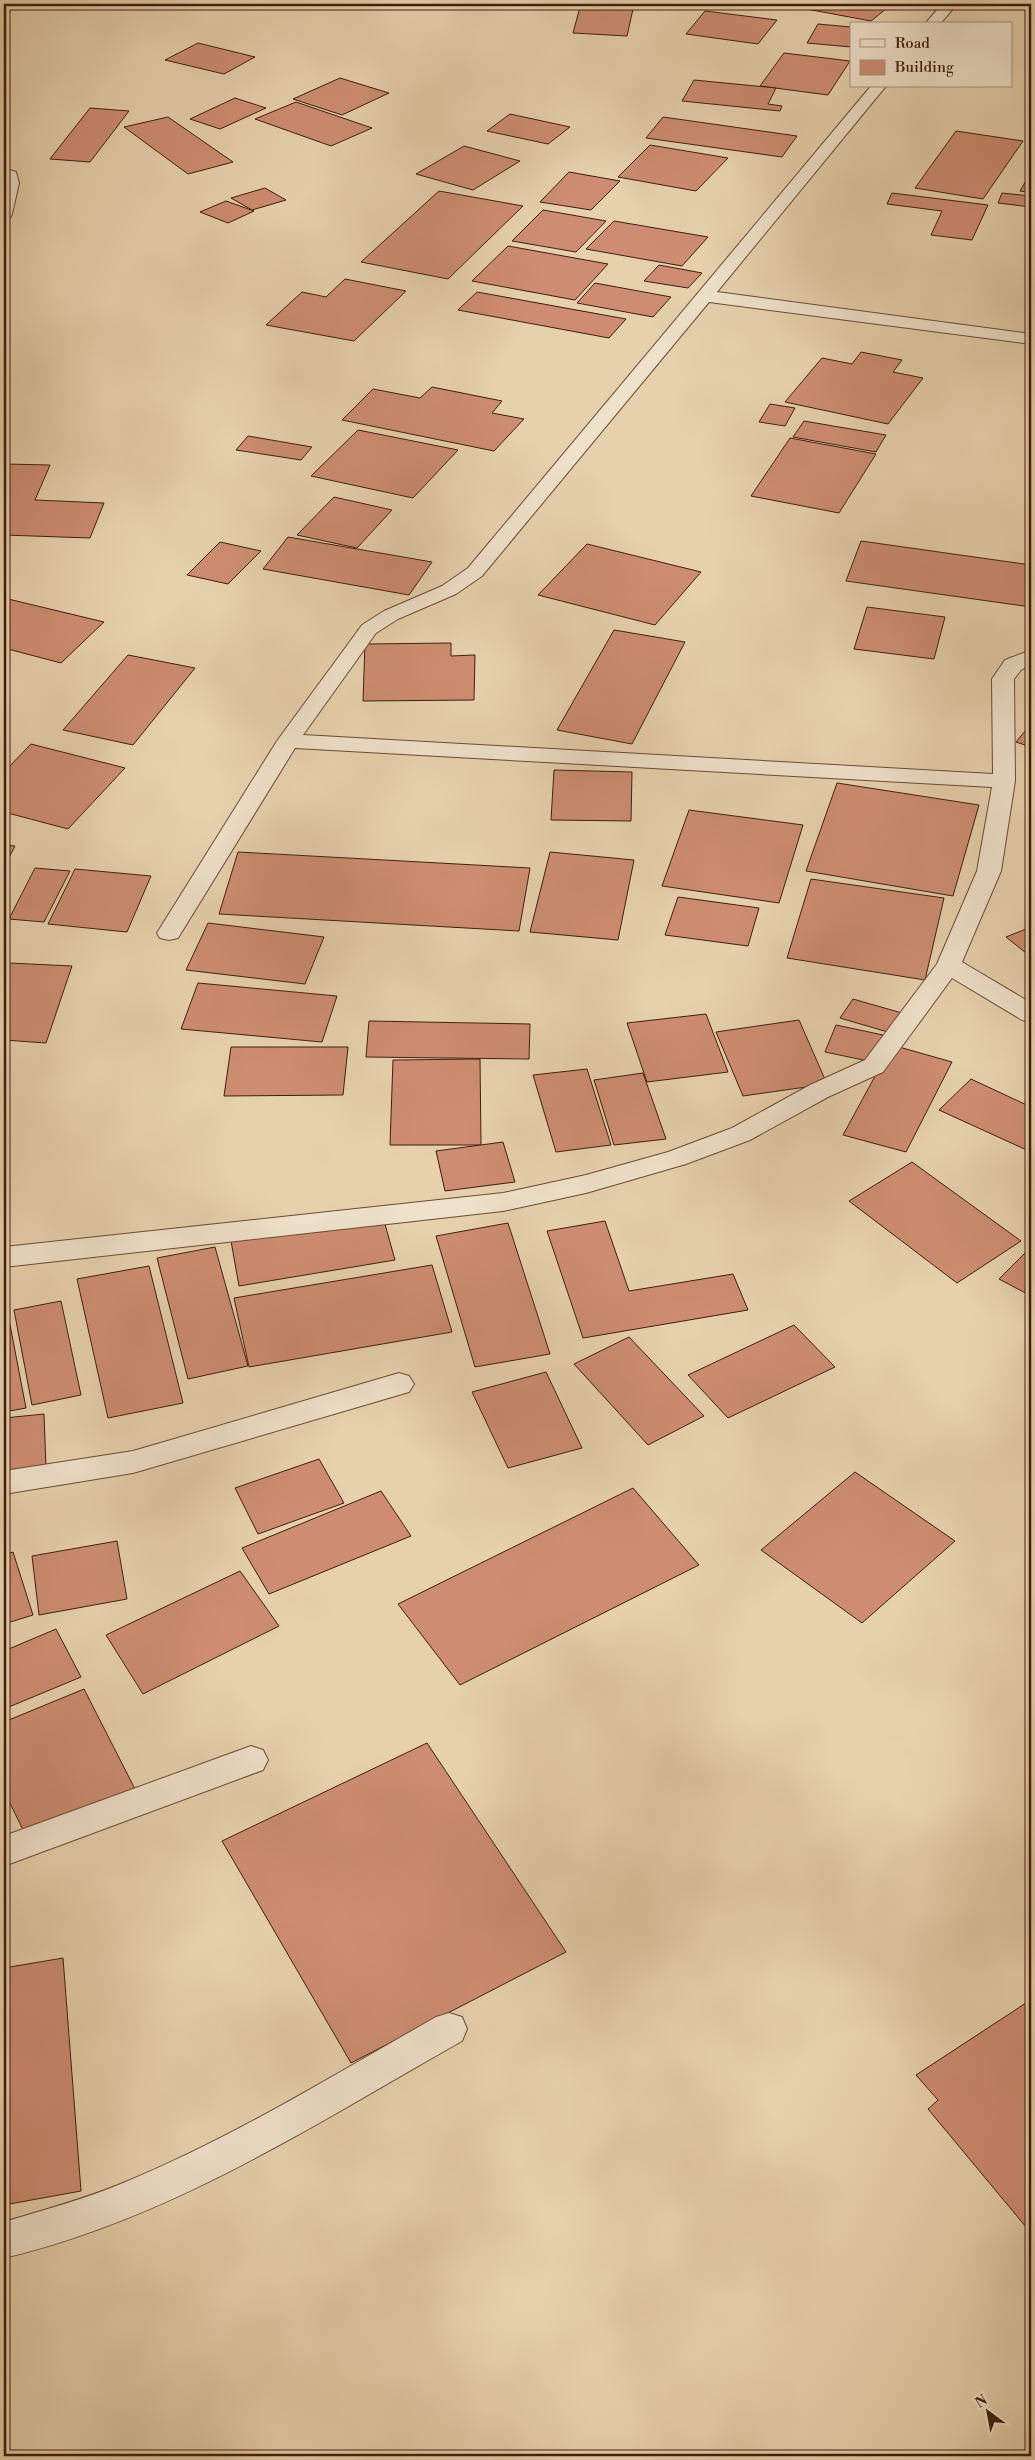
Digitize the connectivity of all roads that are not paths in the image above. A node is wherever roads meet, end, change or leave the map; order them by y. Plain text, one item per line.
1 (950, 4) edge
2 (934, 22) edge
3 (877, 88) edge
4 (4, 173) edge
5 (4, 214) edge
6 (704, 296) junction
7 (1031, 339) edge
8 (1031, 656) edge
9 (288, 741) junction
10 (1004, 782) junction
11 (169, 933) dead end
12 (949, 965) junction
13 (1031, 1014) edge
14 (4, 1257) edge
15 (399, 1384) dead end
16 (4, 1483) edge
17 (251, 1760) dead end
18 (4, 1851) edge
19 (449, 2029) dead end
20 (4, 2240) edge

1 - 2 street
3 - 6 street
4 - 5 street
6 - 7 street
6 - 9 street
8 - 10 street
9 - 10 street
9 - 11 street
10 - 12 street
12 - 13 street
12 - 14 street
15 - 16 street
17 - 18 street
19 - 20 street

